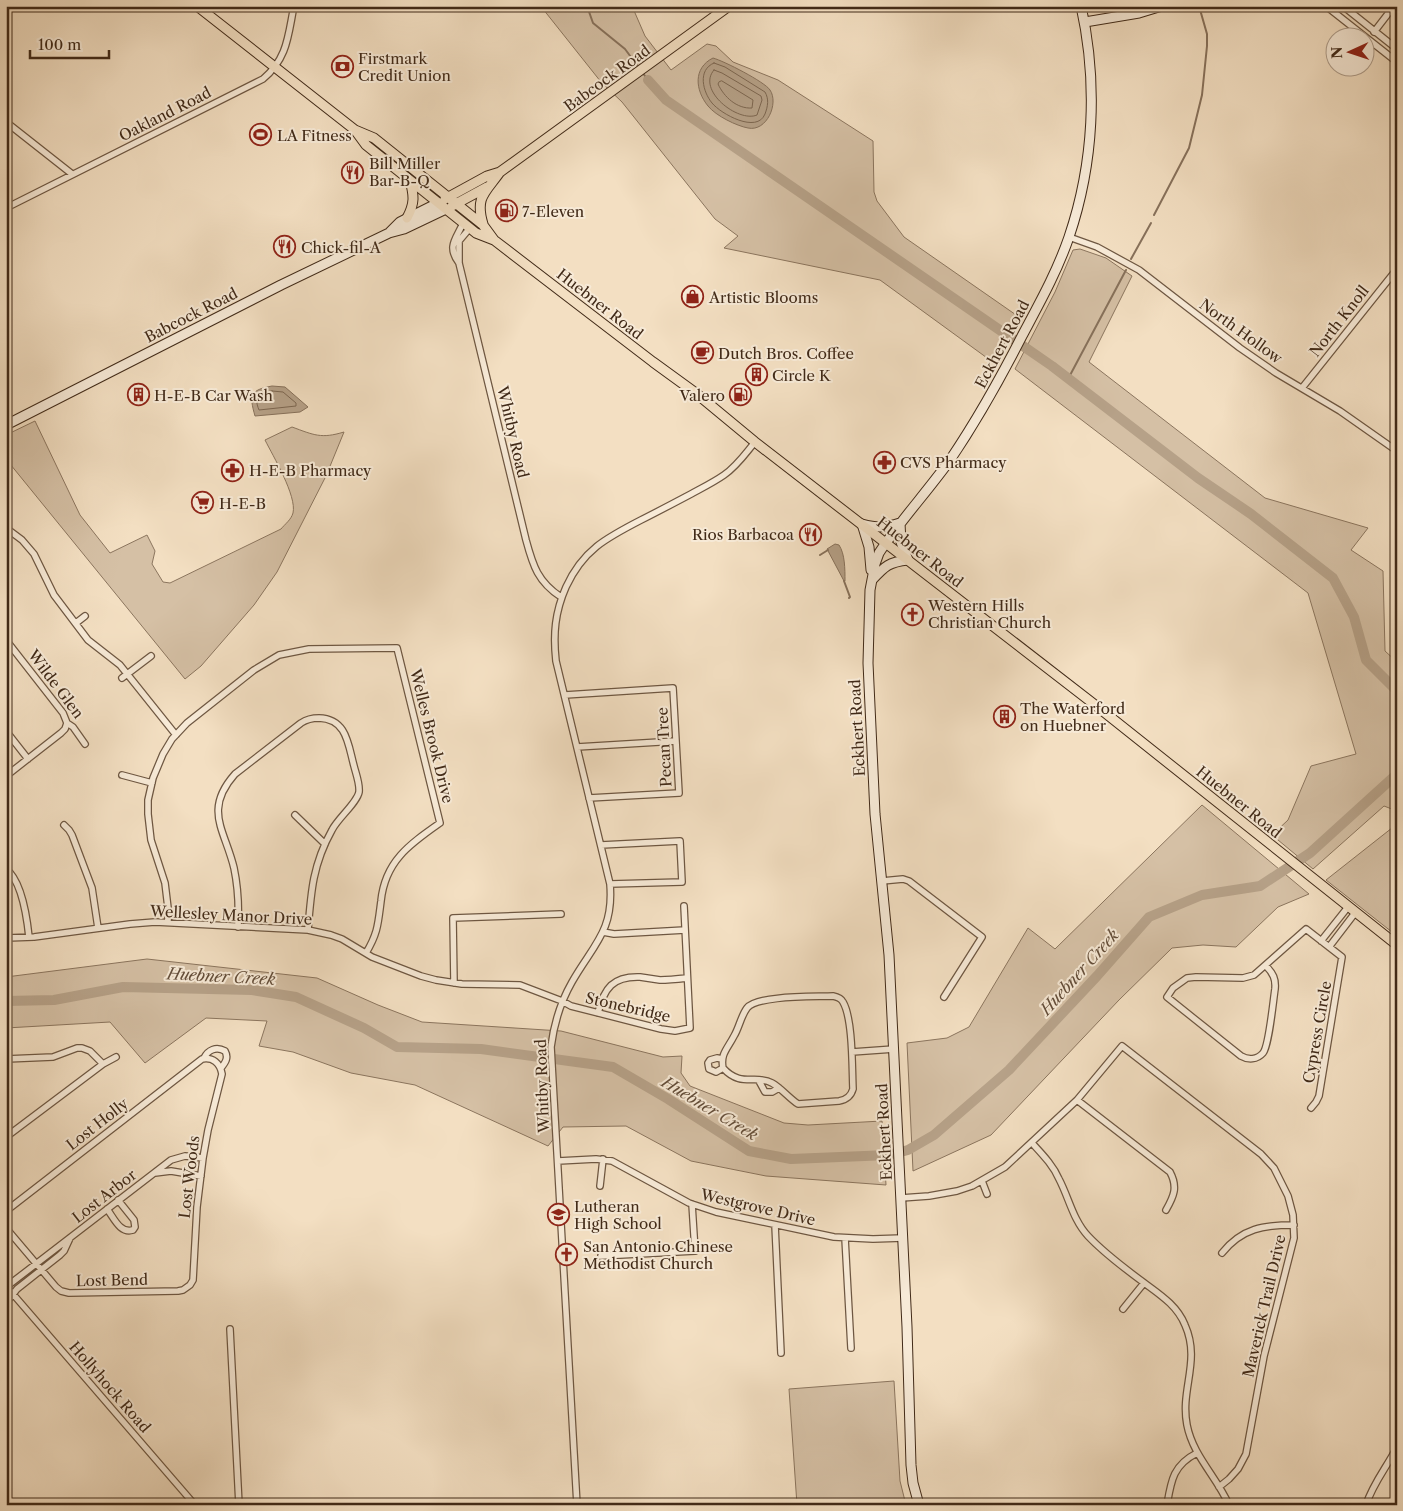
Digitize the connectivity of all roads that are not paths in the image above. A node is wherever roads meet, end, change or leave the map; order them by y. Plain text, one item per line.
1 (197, 6) edge
2 (294, 6) edge
3 (729, 6) edge
4 (1081, 6) edge
5 (1162, 6) edge
6 (1326, 6) edge
7 (1343, 6) edge
8 (1394, 6) edge
9 (1085, 22) junction
10 (1369, 28) edge
11 (1376, 29) edge
12 (1376, 33) edge
13 (1397, 49) edge
14 (1397, 62) edge
15 (274, 68) junction
16 (6, 122) edge
17 (355, 130) junction
18 (500, 172) junction
19 (72, 174) junction
20 (410, 180) junction
21 (491, 185) junction
22 (448, 197) junction
23 (438, 203) junction
24 (457, 204) junction
25 (6, 208) edge
26 (446, 209) junction
27 (407, 218) junction
28 (466, 225) junction
29 (483, 225) junction
30 (389, 233) junction
31 (1069, 237) junction
32 (494, 240) junction
33 (1397, 269) edge
34 (1302, 388) junction
35 (6, 425) edge
36 (755, 442) junction
37 (1397, 451) edge
38 (900, 523) junction
39 (862, 524) junction
40 (6, 528) edge
41 (886, 543) junction
42 (908, 560) junction
43 (872, 580) junction
44 (562, 597) junction
45 (85, 616) dead end
46 (76, 623) junction
47 (6, 640) edge
48 (151, 656) dead end
49 (128, 674) junction
50 (122, 678) dead end
51 (564, 695) junction
52 (67, 723) junction
53 (6, 731) edge
54 (176, 735) junction
55 (676, 741) junction
56 (85, 744) dead end
57 (577, 747) junction
58 (28, 759) junction
59 (122, 775) dead end
60 (6, 776) edge
61 (152, 783) junction
62 (589, 798) junction
63 (295, 815) dead end
64 (64, 825) dead end
65 (325, 844) junction
66 (601, 845) junction
67 (6, 869) edge
68 (882, 881) junction
69 (610, 884) junction
70 (684, 906) dead end
71 (1352, 910) junction
72 (561, 914) dead end
73 (168, 922) junction
74 (238, 927) junction
75 (98, 928) junction
76 (308, 930) junction
77 (685, 930) junction
78 (604, 932) junction
79 (29, 937) junction
80 (6, 938) edge
81 (1321, 941) junction
82 (1397, 945) edge
83 (1329, 947) junction
84 (366, 953) junction
85 (1266, 966) junction
86 (688, 978) junction
87 (454, 983) junction
88 (944, 997) dead end
89 (562, 1001) junction
90 (598, 1013) junction
91 (222, 1049) joint
92 (894, 1050) junction
93 (852, 1052) junction
94 (116, 1057) dead end
95 (204, 1058) junction
96 (6, 1059) edge
97 (722, 1060) junction
98 (103, 1064) junction
99 (221, 1068) junction
100 (723, 1068) junction
101 (759, 1081) junction
102 (779, 1088) junction
103 (1077, 1100) junction
104 (1312, 1108) dead end
105 (6, 1137) edge
106 (1032, 1143) junction
107 (203, 1158) junction
108 (603, 1159) junction
109 (558, 1161) junction
110 (153, 1173) junction
111 (200, 1176) junction
112 (982, 1181) junction
113 (600, 1186) dead end
114 (987, 1194) dead end
115 (901, 1198) junction
116 (118, 1200) junction
117 (692, 1204) junction
118 (107, 1209) junction
119 (1166, 1210) dead end
120 (6, 1211) edge
121 (775, 1225) junction
122 (1294, 1225) junction
123 (6, 1228) edge
124 (70, 1238) junction
125 (845, 1238) junction
126 (903, 1238) junction
127 (1222, 1254) dead end
128 (601, 1256) dead end
129 (36, 1263) junction
130 (42, 1270) junction
131 (1144, 1283) junction
132 (6, 1286) edge
133 (186, 1288) joint
134 (14, 1294) junction
135 (6, 1303) edge
136 (1123, 1310) dead end
137 (230, 1329) dead end
138 (851, 1348) dead end
139 (781, 1353) dead end
140 (1397, 1447) edge
141 (1197, 1453) junction
142 (1219, 1486) junction
143 (918, 1503) edge
144 (195, 1505) edge
145 (240, 1505) edge
146 (577, 1505) edge
147 (1167, 1505) edge
148 (1229, 1505) edge
149 (1366, 1505) edge

1 - 15 main road, Huebner Road
2 - 15 street, Oakland Road
3 - 18 main road, Babcock Road
4 - 9 main road, Eckhert Road
5 - 9 main road
6 - 14 street
7 - 10 street
8 - 11 street
9 - 31 main road, Eckhert Road
12 - 13 street
15 - 17 main road, Huebner Road
15 - 19 street, Oakland Road
16 - 19 street
17 - 20 main road, Huebner Road
17 - 22 main road, Huebner Road
18 - 21 main road, Babcock Road
18 - 22 main road, Babcock Road
19 - 25 street, Oakland Road
20 - 23 main road, Huebner Road
20 - 27 main road
21 - 24 main road, Babcock Road
21 - 29 main road
22 - 23 main road, Babcock Road
22 - 24 main road, Huebner Road
23 - 26 main road, Huebner Road
23 - 27 main road, Babcock Road
24 - 26 main road, Babcock Road
24 - 29 main road, Huebner Road
26 - 28 main road, Huebner Road
26 - 30 main road, Babcock Road
27 - 30 main road, Babcock Road
28 - 32 main road, Huebner Road
28 - 44 street, Whitby Road
29 - 32 main road, Huebner Road
30 - 35 main road, Babcock Road
31 - 34 street, North Hollow
31 - 38 main road, Eckhert Road
32 - 36 main road, Huebner Road
33 - 34 street, North Knoll
34 - 37 street, North Hollow
36 - 39 main road, Huebner Road
36 - 44 street, Whitby Road
38 - 39 main road
38 - 41 main road, Eckhert Road
38 - 42 main road
39 - 41 main road, Huebner Road
39 - 43 main road
40 - 46 street
41 - 42 main road, Huebner Road
41 - 43 main road, Eckhert Road
42 - 43 main road
42 - 71 main road, Huebner Road
43 - 68 main road, Eckhert Road
44 - 51 street, Whitby Road
45 - 46 street
46 - 49 street
47 - 52 street, Wilde Glen
48 - 49 street
49 - 50 street
49 - 54 street
51 - 55 street, Pecan Tree
51 - 57 street, Whitby Road
52 - 56 street, Wilde Glen
52 - 58 street
53 - 58 street
54 - 61 street
54 - 84 street, Welles Brook Drive
55 - 57 street
55 - 62 street, Pecan Tree
57 - 62 street, Whitby Road
58 - 60 street
59 - 61 street
61 - 73 street
62 - 66 street, Whitby Road
63 - 65 street
64 - 75 street
65 - 74 street
65 - 76 street
66 - 69 street, Whitby Road
66 - 69 street
67 - 79 street
68 - 88 street
68 - 92 main road, Eckhert Road
69 - 78 street, Whitby Road
70 - 77 street
71 - 81 street
71 - 82 main road, Huebner Road
71 - 83 street
72 - 87 street
73 - 74 street, Wellesley Manor Drive
73 - 75 street, Wellesley Manor Drive
74 - 76 street, Wellesley Manor Drive
75 - 79 street, Wellesley Manor Drive
76 - 84 street, Wellesley Manor Drive
77 - 78 street
77 - 86 street
78 - 89 street, Whitby Road
79 - 80 street, Wellesley Manor Drive
81 - 83 street
81 - 85 street
83 - 104 street, Cypress Circle
84 - 87 street, Wellesley Manor Drive
85 - 85 street
86 - 90 street
86 - 90 street, Stonebridge
87 - 89 street, Wellesley Manor Drive
89 - 90 street, Stonebridge
89 - 109 street, Whitby Road
91 - 95 street, Lost Holly
91 - 99 street, Lost Woods
92 - 93 street
92 - 115 main road, Eckhert Road
93 - 97 street
93 - 102 street
94 - 98 street
95 - 99 street
95 - 120 street, Lost Holly
96 - 98 street
97 - 100 street
97 - 100 street
98 - 105 street
99 - 107 street, Lost Woods
100 - 101 street
101 - 102 street
101 - 102 street
103 - 106 street
103 - 119 street
103 - 122 street, Maverick Trail Drive
106 - 112 street
106 - 131 street
107 - 110 street, Lost Arbor
107 - 111 street, Lost Woods
108 - 109 street, Westgrove Drive
108 - 113 street
108 - 117 street, Westgrove Drive
109 - 146 street, Whitby Road
110 - 111 street, Lost Arbor
110 - 116 street, Lost Arbor
111 - 133 street, Lost Woods
112 - 114 street
112 - 115 street
115 - 126 main road, Eckhert Road
116 - 118 street, Lost Arbor
116 - 118 street
117 - 121 street, Westgrove Drive
117 - 128 street
118 - 124 street, Lost Arbor
121 - 125 street, Westgrove Drive
121 - 139 street
122 - 127 street
122 - 142 street, Maverick Trail Drive
123 - 129 street, Lost Bend
124 - 129 street, Lost Arbor
124 - 130 street, Lost Arbor
125 - 126 street, Westgrove Drive
125 - 138 street
126 - 143 main road, Eckhert Road
129 - 130 street, Lost Bend
129 - 132 street, Lost Arbor
130 - 133 street, Lost Bend
130 - 134 street, Lost Arbor
131 - 136 street
131 - 141 street
132 - 134 street, Hollyhock Road
134 - 135 street, Lost Arbor
134 - 144 street, Hollyhock Road
137 - 145 street
140 - 149 street
141 - 142 street
141 - 147 street
142 - 148 street

